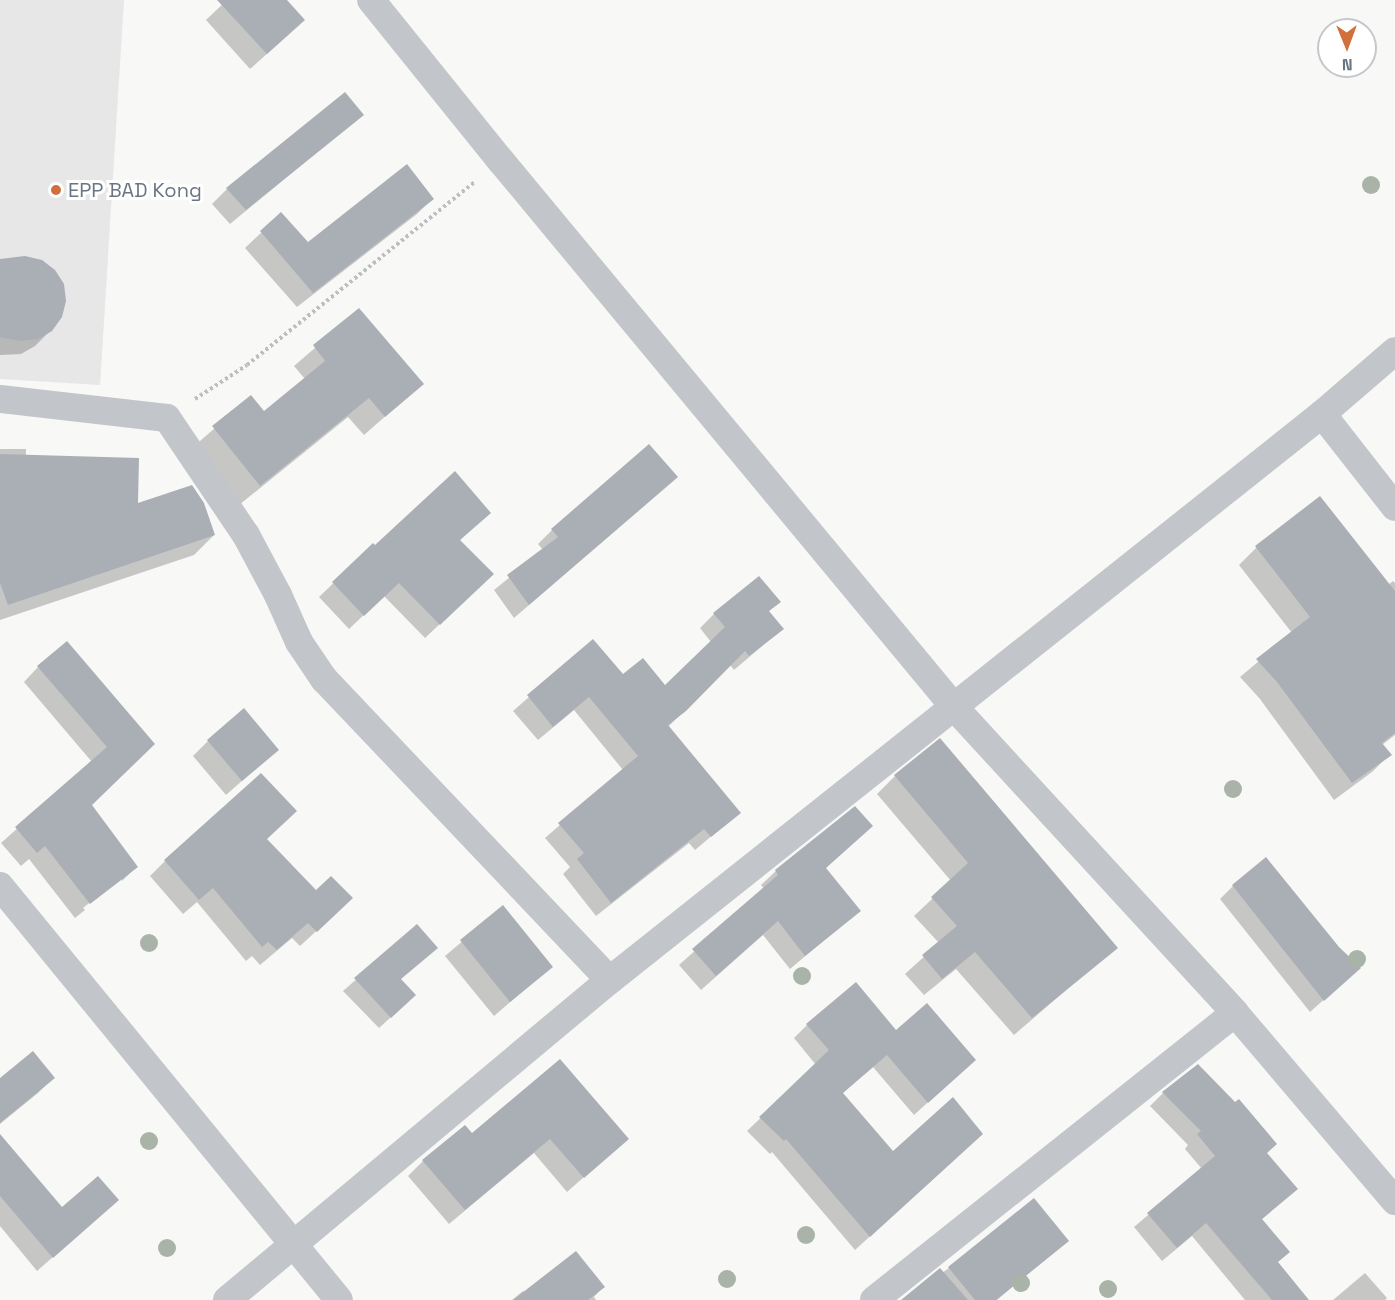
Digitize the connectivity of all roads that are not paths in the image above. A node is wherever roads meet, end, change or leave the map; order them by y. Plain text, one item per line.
1 (371, 0) edge
2 (1395, 351) edge
3 (0, 399) edge
4 (1322, 414) junction
5 (1395, 507) edge
6 (956, 708) junction
7 (0, 886) edge
8 (610, 980) junction
9 (1235, 1013) junction
10 (1395, 1202) edge
11 (292, 1244) junction
12 (227, 1300) edge
13 (339, 1300) edge
14 (874, 1300) edge

1 - 6 street
2 - 4 street
3 - 8 street
4 - 5 street
4 - 6 street
6 - 8 street
6 - 9 street
7 - 11 street
8 - 11 street
9 - 10 street
9 - 14 street
11 - 12 street
11 - 13 street

